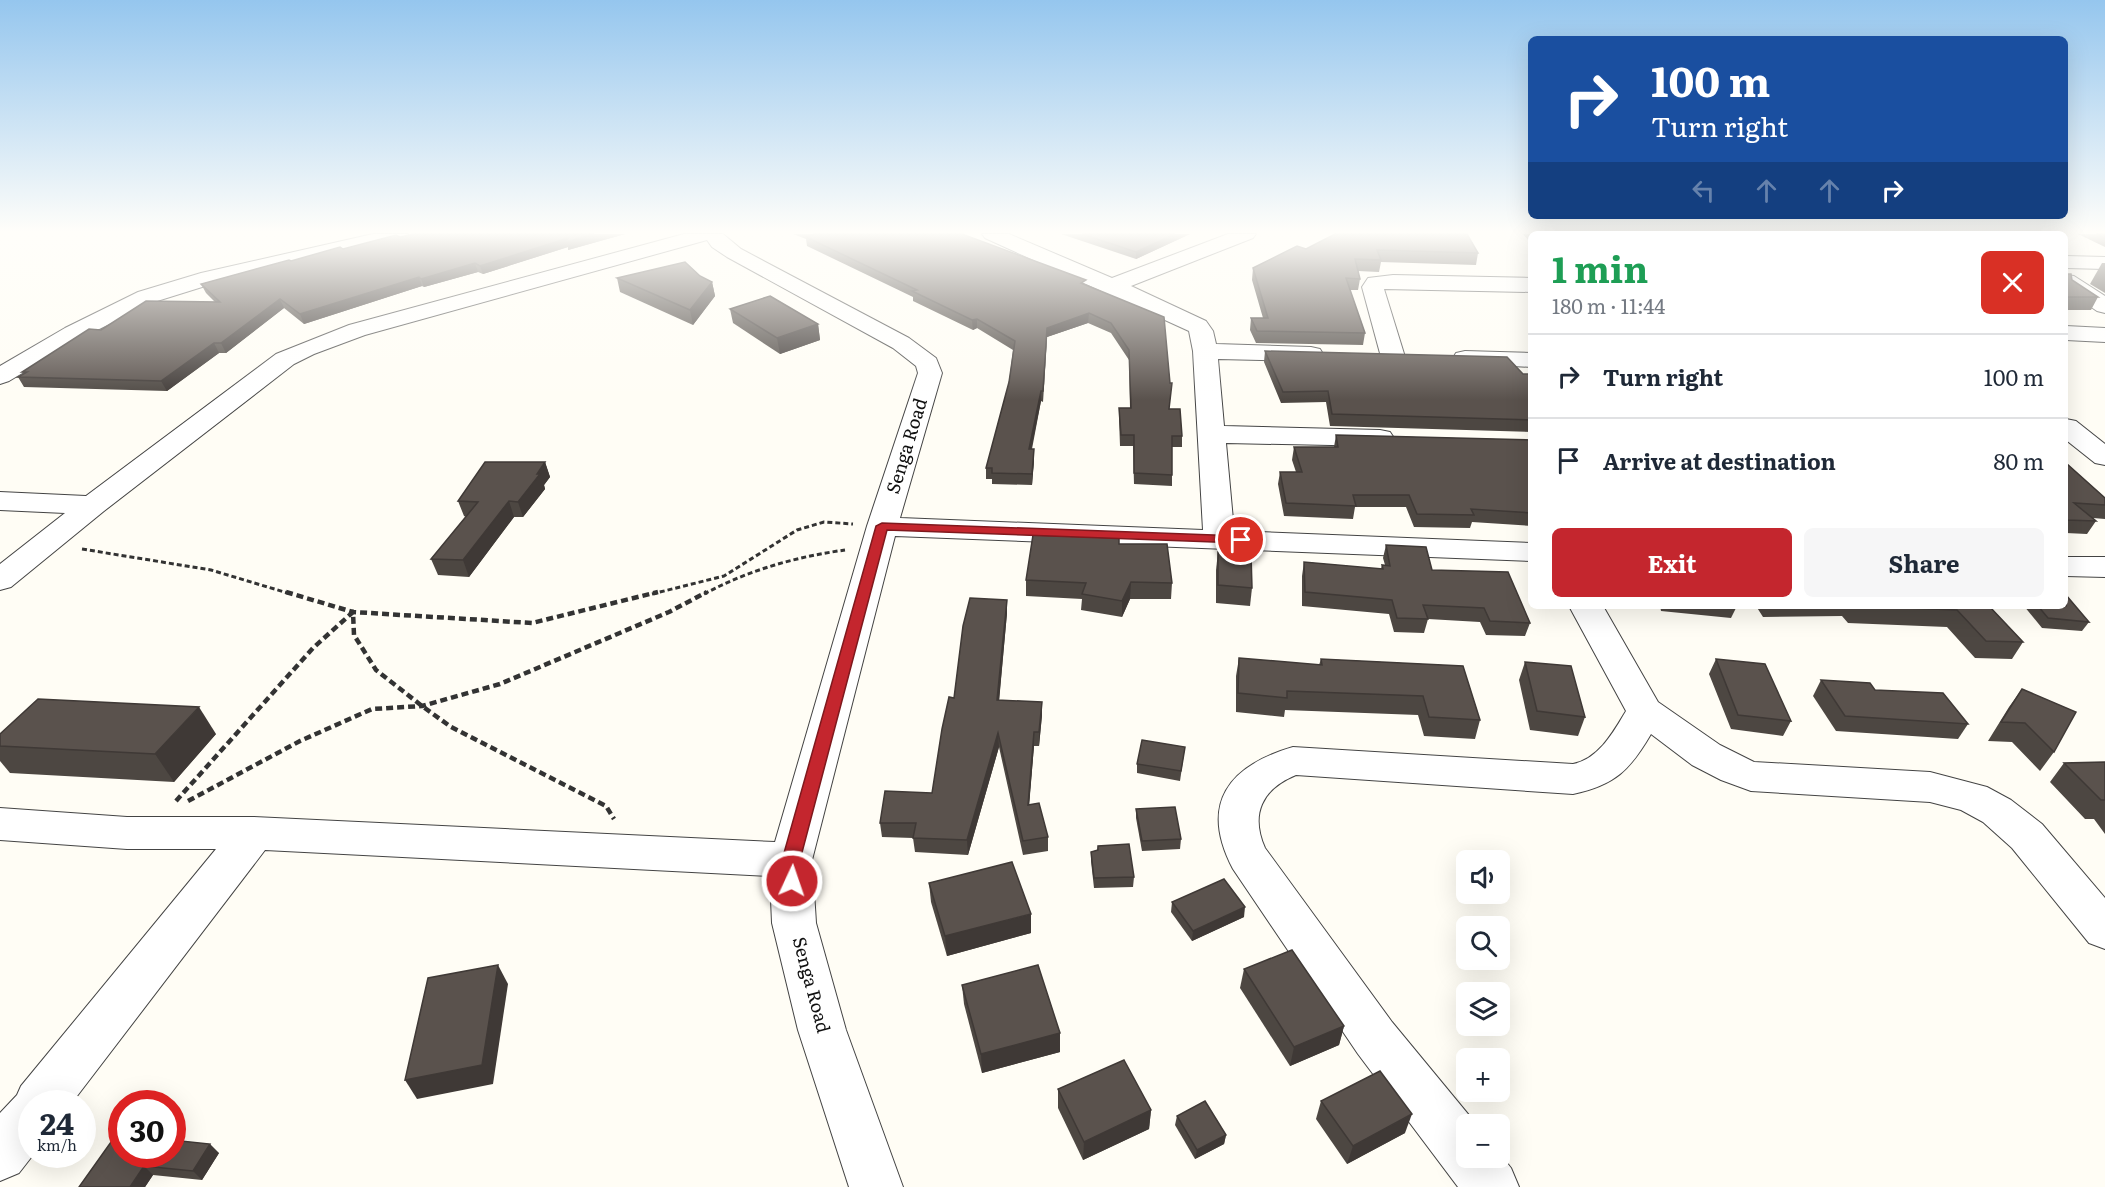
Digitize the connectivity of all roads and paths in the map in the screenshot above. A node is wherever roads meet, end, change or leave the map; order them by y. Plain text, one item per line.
1 (171, 289) edge
2 (505, 289) edge
3 (801, 289) edge
4 (1119, 289) edge
5 (1374, 289) edge
6 (2079, 289) edge
7 (2105, 306) edge
8 (2068, 333) edge
9 (2105, 334) edge
10 (1205, 351) junction
11 (1334, 355) edge
12 (1528, 360) edge
13 (0, 376) edge
14 (2068, 428) edge
15 (1211, 434) junction
16 (1401, 438) edge
17 (2099, 448) edge
18 (0, 501) edge
19 (93, 505) junction
20 (879, 537) junction
21 (1219, 539) junction
22 (46, 543) junction
23 (1528, 552) edge
24 (2068, 567) edge
25 (2105, 567) edge
26 (0, 580) edge
27 (1588, 609) edge
28 (353, 612) junction
29 (422, 706) junction
30 (1645, 711) junction
31 (0, 824) edge
32 (147, 832) junction
33 (254, 833) junction
34 (636, 852) junction
35 (791, 860) junction
36 (2105, 930) edge
37 (50, 1090) edge
38 (18, 1132) edge
39 (1456, 1142) edge
40 (0, 1154) edge
41 (1477, 1168) edge
42 (876, 1187) edge
43 (1492, 1187) edge

1 - 13 street
2 - 19 street
3 - 20 street, Senga Road
4 - 10 street
5 - 12 street
6 - 7 street
8 - 9 street
10 - 11 street
10 - 15 street
14 - 17 street
15 - 16 street
15 - 21 street
18 - 19 street
19 - 22 street
20 - 21 street
20 - 28 path
20 - 29 path
20 - 35 street, Senga Road
21 - 23 street
22 - 26 street
22 - 28 path
24 - 25 street
27 - 30 street
28 - 29 path
28 - 32 path
29 - 32 path
29 - 34 path
30 - 36 street
30 - 39 street
31 - 32 street
32 - 33 street
33 - 34 street
33 - 37 street
34 - 35 street
35 - 42 street, Senga Road
38 - 40 street
41 - 43 street

